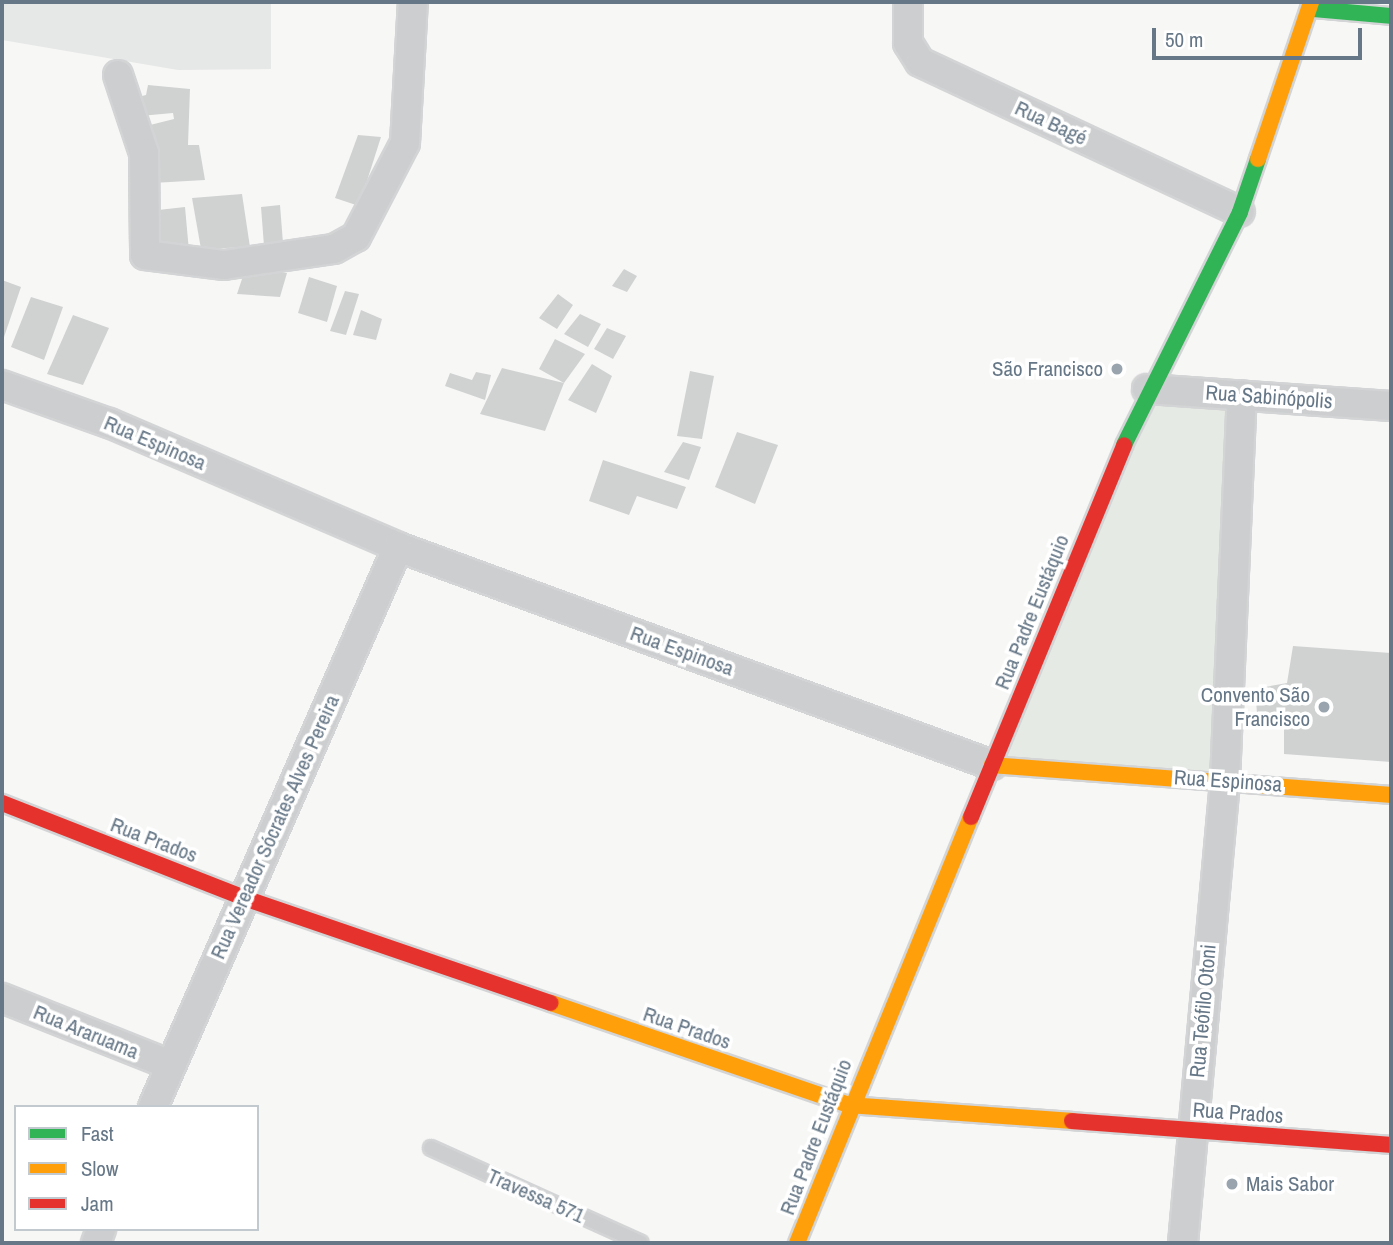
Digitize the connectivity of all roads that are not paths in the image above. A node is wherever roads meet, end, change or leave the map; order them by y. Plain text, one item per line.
1 (413, 2) edge
2 (908, 2) edge
3 (1317, 4) edge
4 (1391, 16) edge
5 (118, 75) dead end
6 (1240, 212) junction
7 (2, 385) edge
8 (1147, 389) junction
9 (1242, 395) junction
10 (1391, 405) edge
11 (398, 547) junction
12 (992, 765) junction
13 (1225, 780) junction
14 (1391, 795) edge
15 (2, 803) edge
16 (244, 898) junction
17 (2, 998) edge
18 (170, 1065) junction
19 (154, 1105) edge
20 (849, 1105) junction
21 (1192, 1131) junction
22 (1391, 1145) edge
23 (431, 1148) dead end
24 (641, 1243) edge
25 (797, 1243) edge
26 (1183, 1243) edge

1 - 5 street
2 - 6 street, Rua Bagé
3 - 4 street
3 - 6 street, Rua Padre Eustáquio
6 - 8 street, Rua Padre Eustáquio
7 - 11 street, Rua Espinosa
8 - 9 street, Rua Sabinópolis
8 - 12 street, Rua Padre Eustáquio
9 - 10 street, Rua Sabinópolis
9 - 13 street, Rua Teófilo Otoni
11 - 12 street, Rua Espinosa
11 - 16 street, Rua Vereador Sócrates Alves Pereira
12 - 13 street, Rua Espinosa
12 - 20 street, Rua Padre Eustáquio
13 - 14 street, Rua Espinosa
13 - 21 street, Rua Teófilo Otoni
15 - 16 street, Rua Prados
16 - 18 street, Rua Vereador Sócrates Alves Pereira
16 - 20 street, Rua Prados
17 - 18 street, Rua Araruama
18 - 19 street, Rua Vereador Sócrates Alves Pereira
20 - 21 street, Rua Prados
20 - 25 street, Rua Padre Eustáquio
21 - 22 street, Rua Prados
21 - 26 street, Rua Teófilo Otoni
23 - 24 lane, Travessa 571

